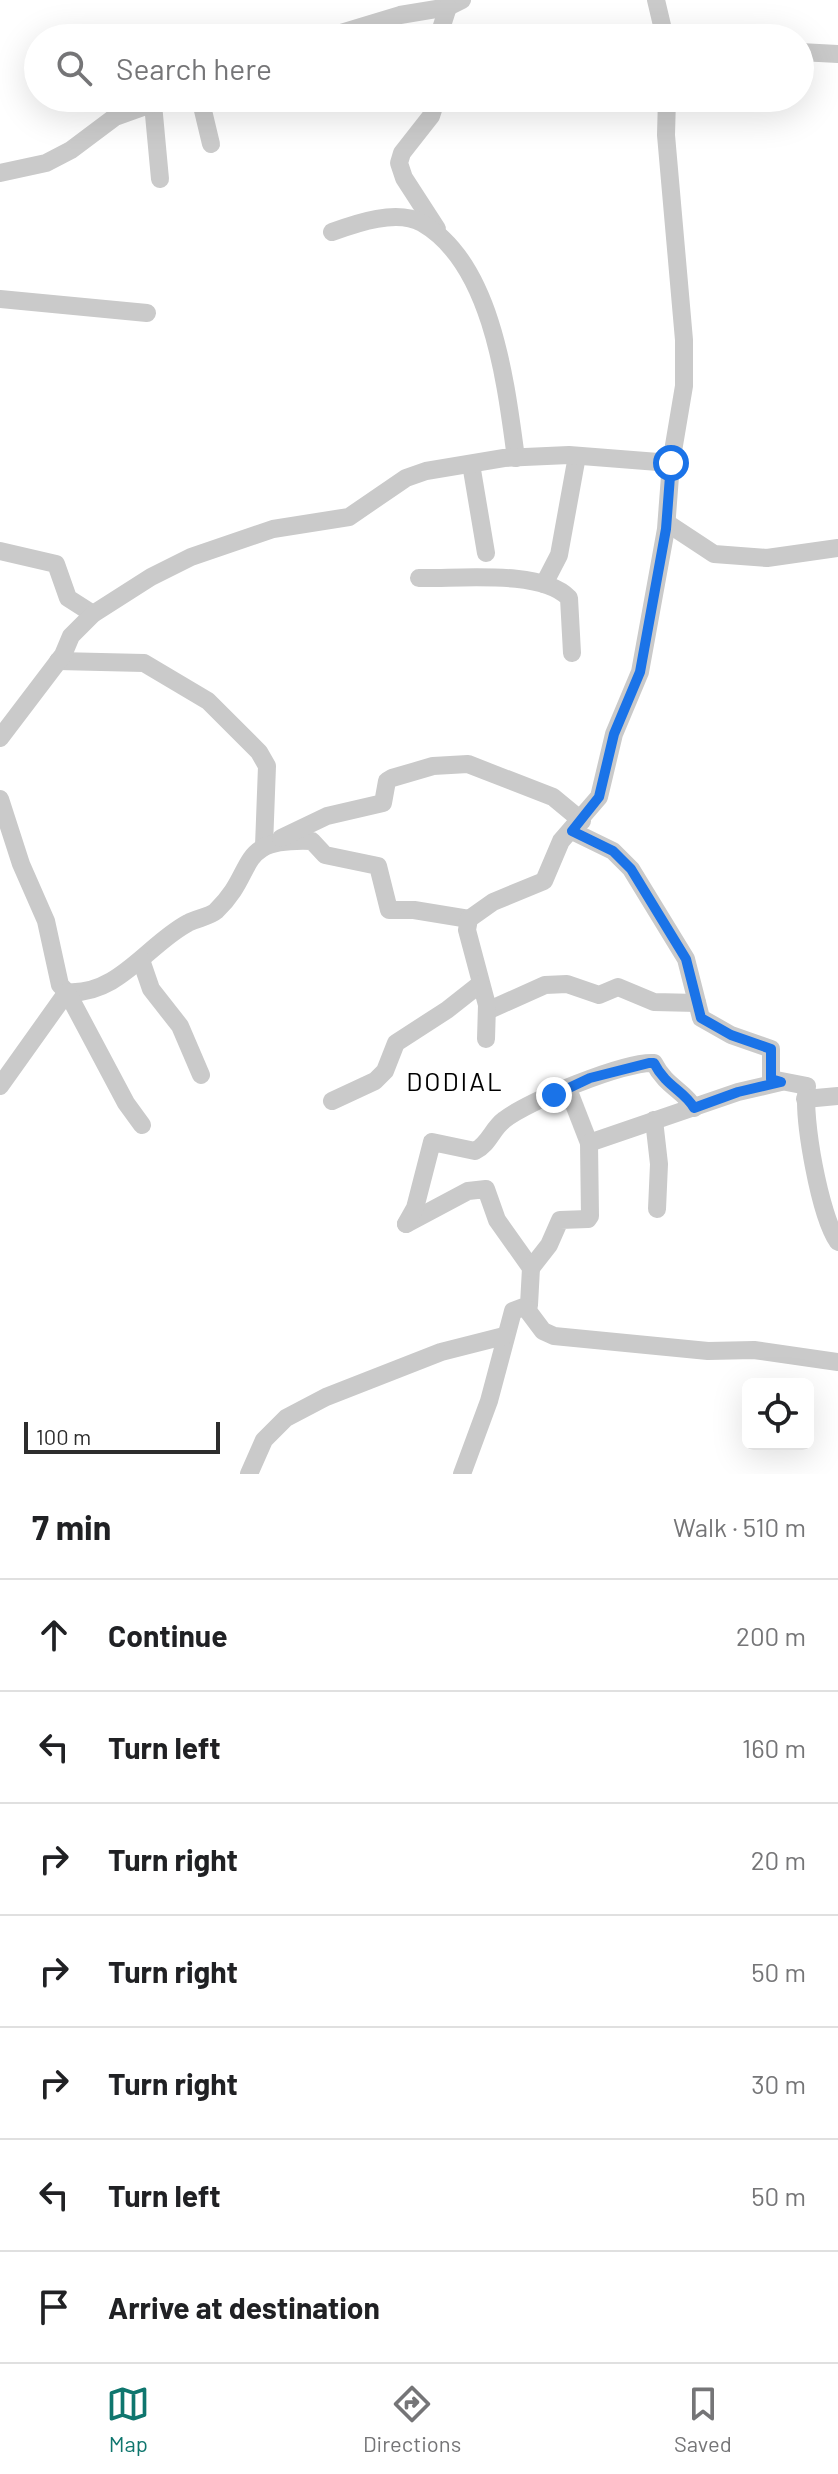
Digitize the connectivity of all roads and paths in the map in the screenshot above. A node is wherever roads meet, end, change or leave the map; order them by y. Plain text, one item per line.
1 (656, 0) edge
2 (455, 3) edge
3 (370, 24) edge
4 (445, 24) edge
5 (662, 24) edge
6 (814, 53) edge
7 (838, 54) edge
8 (129, 112) edge
9 (160, 112) edge
10 (203, 112) edge
11 (432, 112) edge
12 (668, 112) edge
13 (211, 144) dead end
14 (0, 173) edge
15 (160, 179) dead end
16 (332, 232) dead end
17 (447, 245) junction
18 (0, 299) edge
19 (147, 313) dead end
20 (577, 456) junction
21 (516, 458) junction
22 (671, 463) junction
23 (471, 464) junction
24 (667, 523) junction
25 (838, 548) edge
26 (0, 551) edge
27 (486, 553) dead end
28 (419, 578) dead end
29 (544, 584) junction
30 (93, 614) junction
31 (572, 653) dead end
32 (58, 661) junction
33 (0, 738) edge
34 (0, 799) edge
35 (577, 826) junction
36 (269, 844) junction
37 (469, 919) junction
38 (141, 960) junction
39 (480, 984) junction
40 (67, 992) junction
41 (697, 1003) junction
42 (487, 1011) junction
43 (486, 1039) dead end
44 (201, 1075) dead end
45 (781, 1082) junction
46 (0, 1086) edge
47 (568, 1089) junction
48 (806, 1092) junction
49 (838, 1096) edge
50 (332, 1101) dead end
51 (694, 1108) junction
52 (654, 1120) junction
53 (142, 1125) dead end
54 (589, 1143) junction
55 (657, 1209) dead end
56 (838, 1242) edge
57 (531, 1268) junction
58 (525, 1307) junction
59 (504, 1336) junction
60 (838, 1362) edge
61 (249, 1474) edge
62 (462, 1474) edge

1 - 5 street
2 - 3 street
2 - 4 street
6 - 7 street
8 - 14 street
9 - 15 street
10 - 13 street
11 - 17 street
12 - 22 street
16 - 17 street
17 - 21 street
18 - 19 street
20 - 21 street
20 - 22 street
20 - 29 street
21 - 23 street
22 - 24 street
23 - 27 street
23 - 30 street
24 - 25 street
24 - 35 street
26 - 30 street
28 - 29 street
29 - 31 street
30 - 32 street
32 - 33 street
32 - 36 street
34 - 40 street
35 - 36 street
35 - 37 street
35 - 41 street
36 - 37 street
36 - 38 street
37 - 39 street
38 - 40 street
38 - 44 street
39 - 42 street
39 - 50 street
40 - 46 street
40 - 53 street
41 - 42 street
41 - 45 street
42 - 43 street
45 - 48 street
45 - 51 street
47 - 51 street
47 - 54 street
47 - 57 street
48 - 49 street
48 - 56 street
51 - 52 street
52 - 54 street
52 - 55 street
54 - 57 street
57 - 58 street
58 - 59 street
58 - 60 street
59 - 61 street
59 - 62 street

